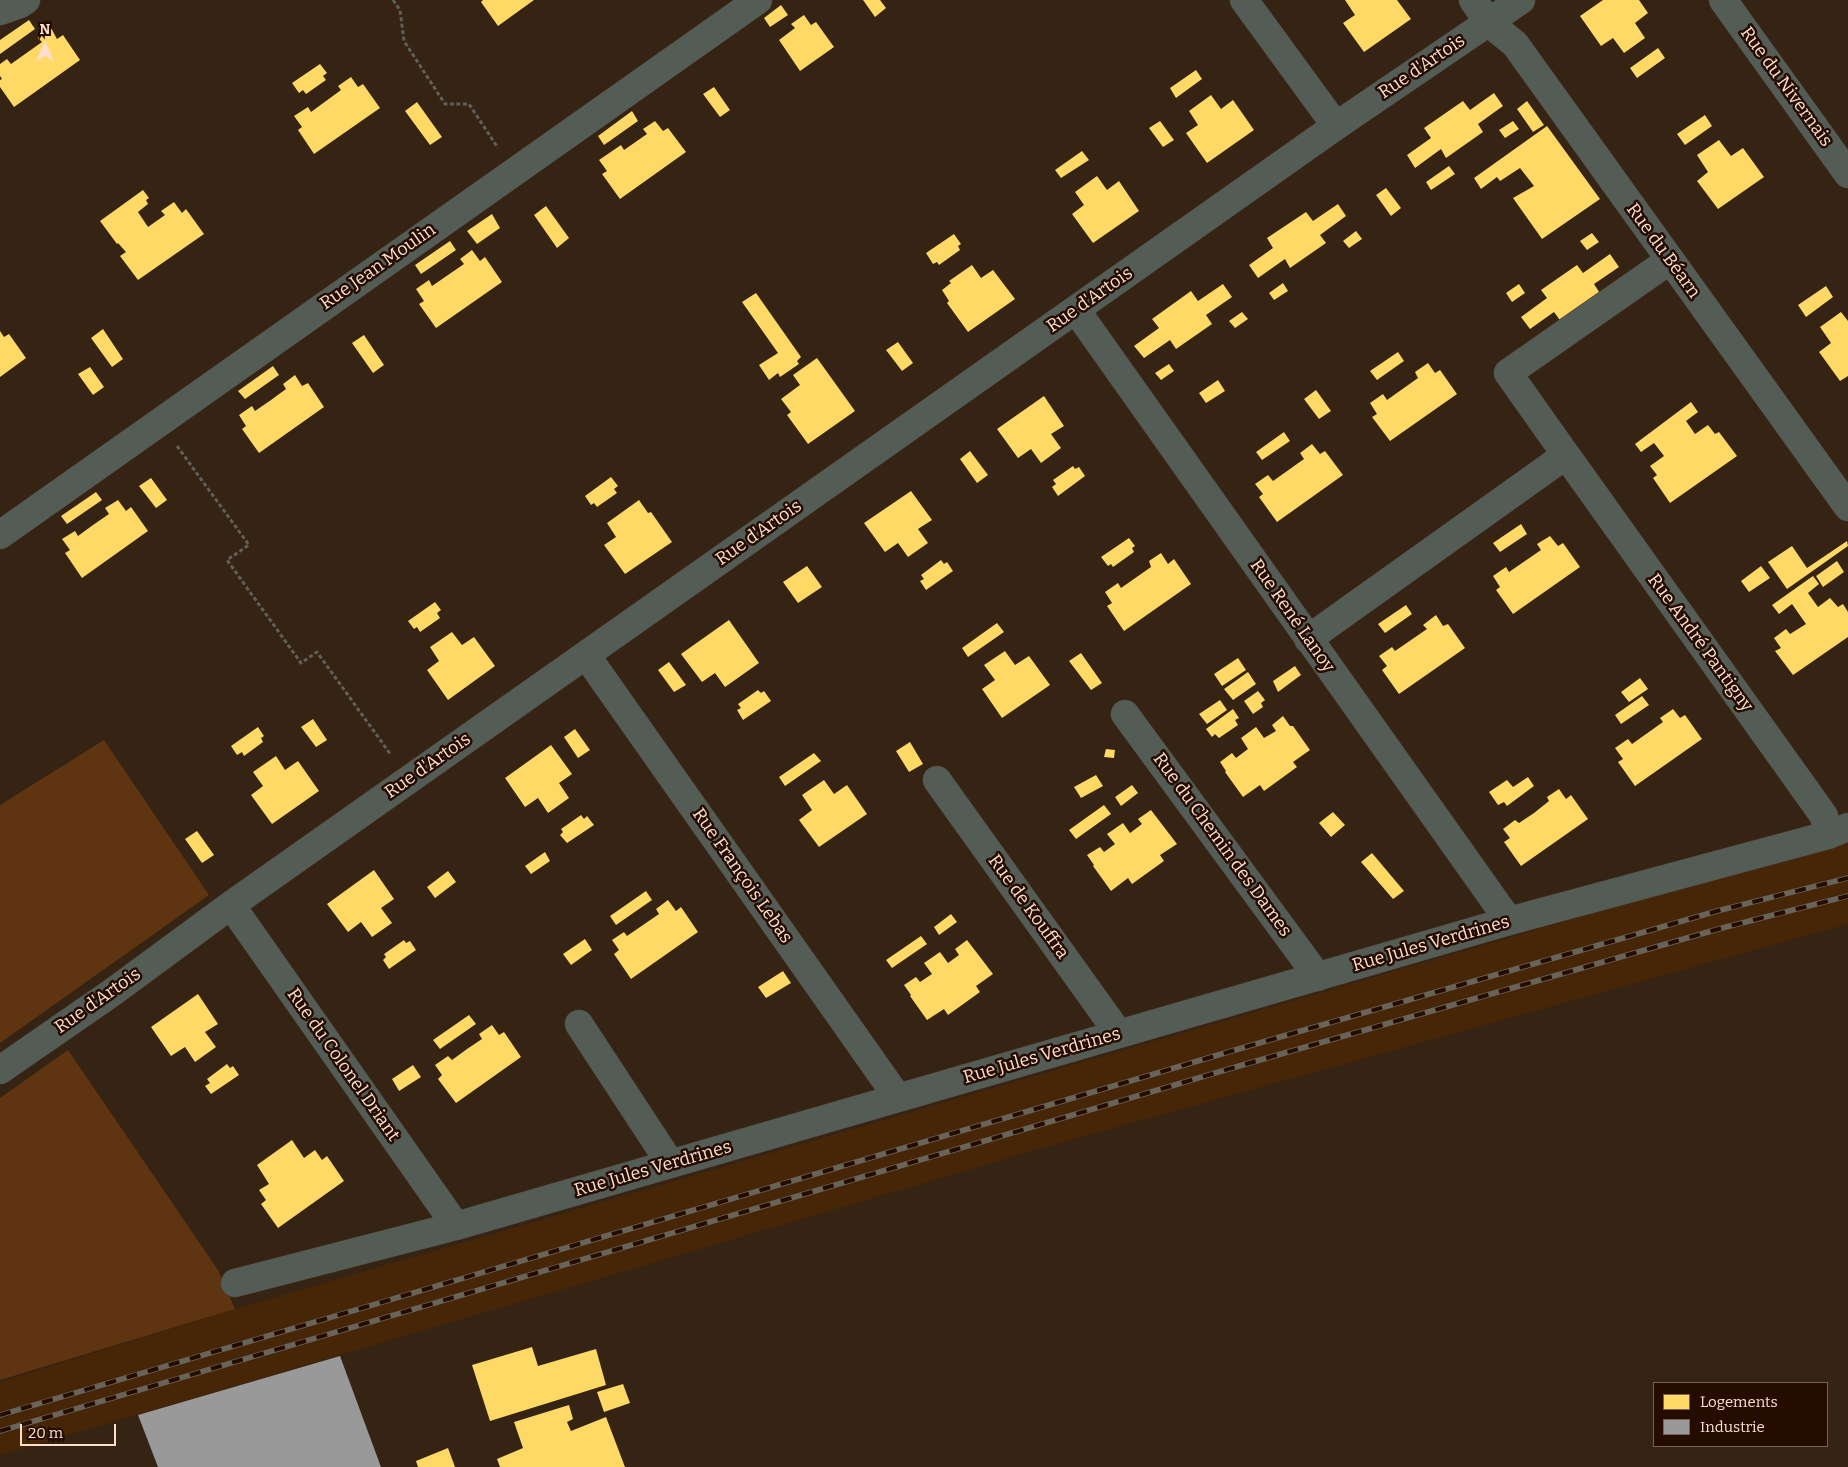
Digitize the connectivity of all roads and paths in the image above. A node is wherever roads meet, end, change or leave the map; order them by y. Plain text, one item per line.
1 (26, 0) edge
2 (393, 0) edge
3 (758, 0) edge
4 (1244, 0) edge
5 (1473, 0) edge
6 (1521, 0) edge
7 (1723, 0) edge
8 (0, 11) edge
9 (1489, 22) junction
10 (1336, 126) junction
11 (514, 172) junction
12 (1848, 174) edge
13 (1670, 260) junction
14 (1076, 310) junction
15 (160, 421) junction
16 (1566, 455) junction
17 (1848, 507) edge
18 (0, 535) edge
19 (1308, 638) junction
20 (586, 655) junction
21 (1125, 714) dead end
22 (409, 779) junction
23 (937, 780) dead end
24 (1838, 831) edge
25 (230, 905) junction
26 (1509, 921) junction
27 (1318, 976) junction
28 (580, 1024) dead end
29 (1119, 1034) junction
30 (0, 1070) edge
31 (898, 1098) junction
32 (670, 1164) junction
33 (456, 1226) junction
34 (235, 1283) dead end

1 - 8 street
2 - 11 path
3 - 11 street, Rue Jean Moulin
4 - 10 street
5 - 9 street, Rue du Béarn
6 - 9 street, Rue d'Artois
7 - 12 street, Rue du Nivernais
9 - 10 street, Rue d'Artois
9 - 13 street, Rue du Béarn
10 - 14 street, Rue d'Artois
11 - 15 street, Rue Jean Moulin
13 - 16 street, Rue André Pantigny
13 - 17 street, Rue du Béarn
14 - 19 street, Rue René Lanoy
14 - 20 street, Rue d'Artois
15 - 18 street, Rue Jean Moulin
15 - 22 path
16 - 19 street
16 - 24 street, Rue André Pantigny
19 - 26 street, Rue René Lanoy
20 - 22 street, Rue d'Artois
20 - 31 street, Rue François Lebas
21 - 27 street, Rue du Chemin des Dames
22 - 25 street, Rue d'Artois
23 - 29 street, Rue de Kouffra
24 - 26 street, Rue Jules Verdrines
25 - 30 street, Rue d'Artois
25 - 33 street, Rue du Colonel Driant
26 - 27 street, Rue Jules Verdrines
27 - 29 street, Rue Jules Verdrines
28 - 32 street
29 - 31 street, Rue Jules Verdrines
31 - 32 street, Rue Jules Verdrines
32 - 33 street, Rue Jules Verdrines
33 - 34 street, Rue Jules Verdrines

